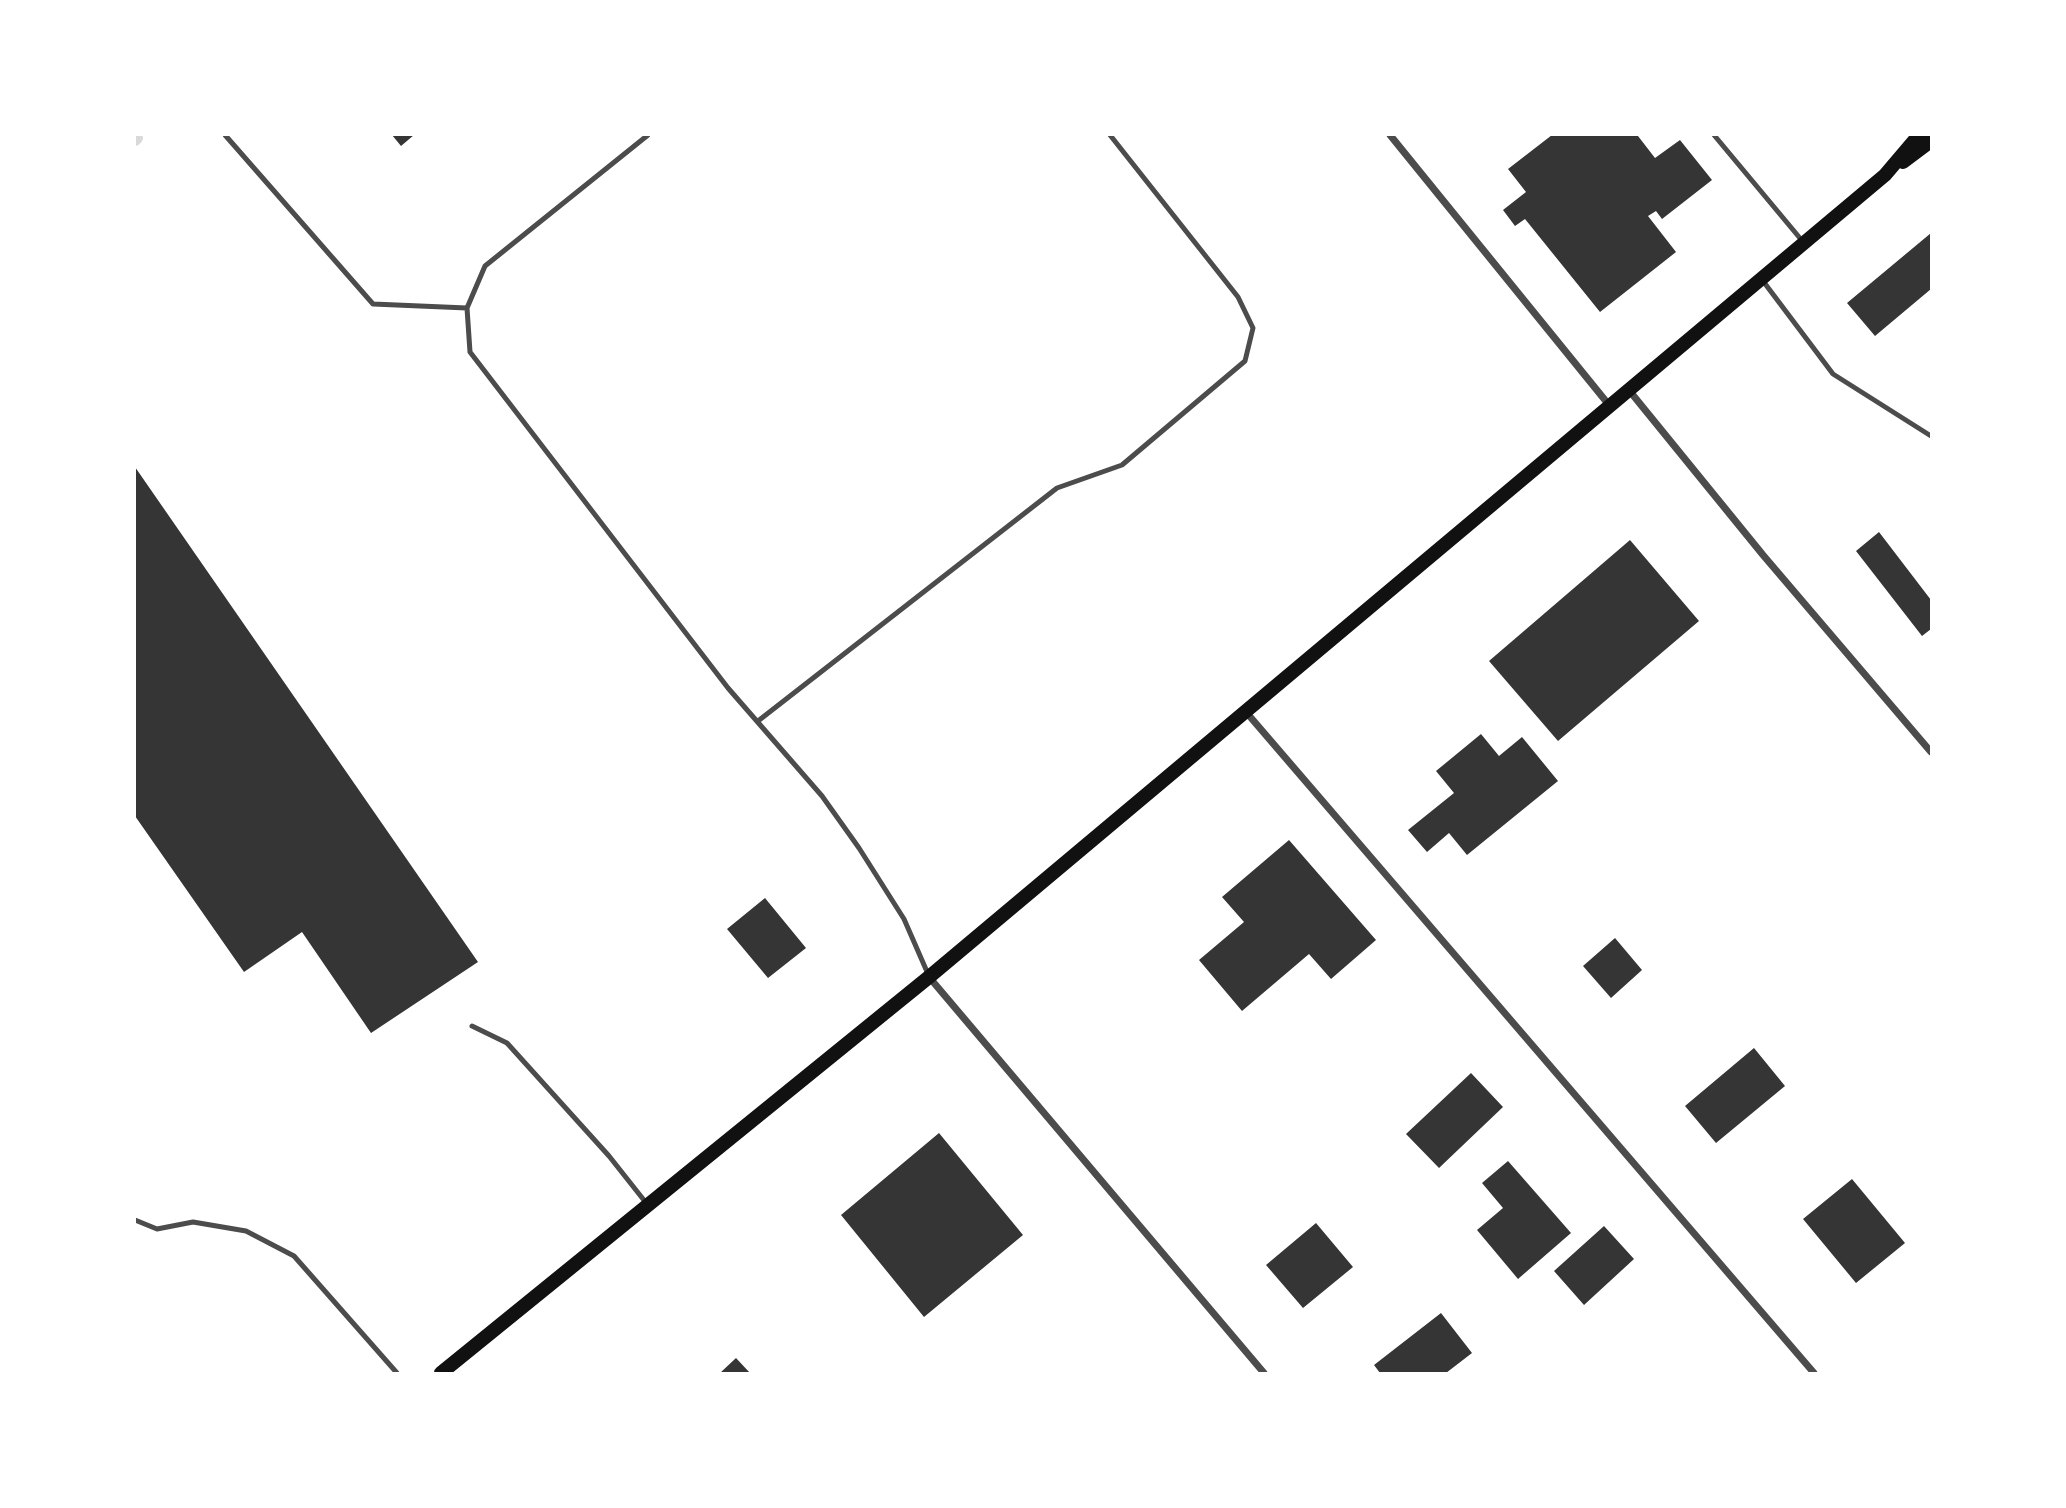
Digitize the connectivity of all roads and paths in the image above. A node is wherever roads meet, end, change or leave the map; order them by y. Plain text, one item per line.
1 (225, 135) edge
2 (648, 135) edge
3 (1110, 135) edge
4 (1390, 135) edge
5 (1714, 135) edge
6 (1919, 135) edge
7 (1931, 141) edge
8 (1885, 175) junction
9 (1804, 243) junction
10 (1761, 278) junction
11 (467, 308) junction
12 (1628, 389) junction
13 (1609, 405) junction
14 (1931, 436) edge
15 (1245, 712) junction
16 (758, 721) junction
17 (1931, 752) edge
18 (929, 977) junction
19 (472, 1026) dead end
20 (648, 1205) junction
21 (135, 1220) edge
22 (397, 1373) edge
23 (441, 1373) edge
24 (1265, 1373) edge
25 (1814, 1373) edge

1 - 11 lane
2 - 11 lane
3 - 16 lane
4 - 13 street
5 - 9 lane
6 - 8 main road
7 - 8 main road
8 - 9 main road
9 - 10 main road
10 - 12 main road
10 - 14 lane
11 - 16 lane
12 - 13 main road
12 - 17 street
13 - 15 main road
15 - 18 main road
15 - 25 street
16 - 18 lane
18 - 20 main road
18 - 24 street
19 - 20 lane
20 - 23 main road
21 - 22 lane

